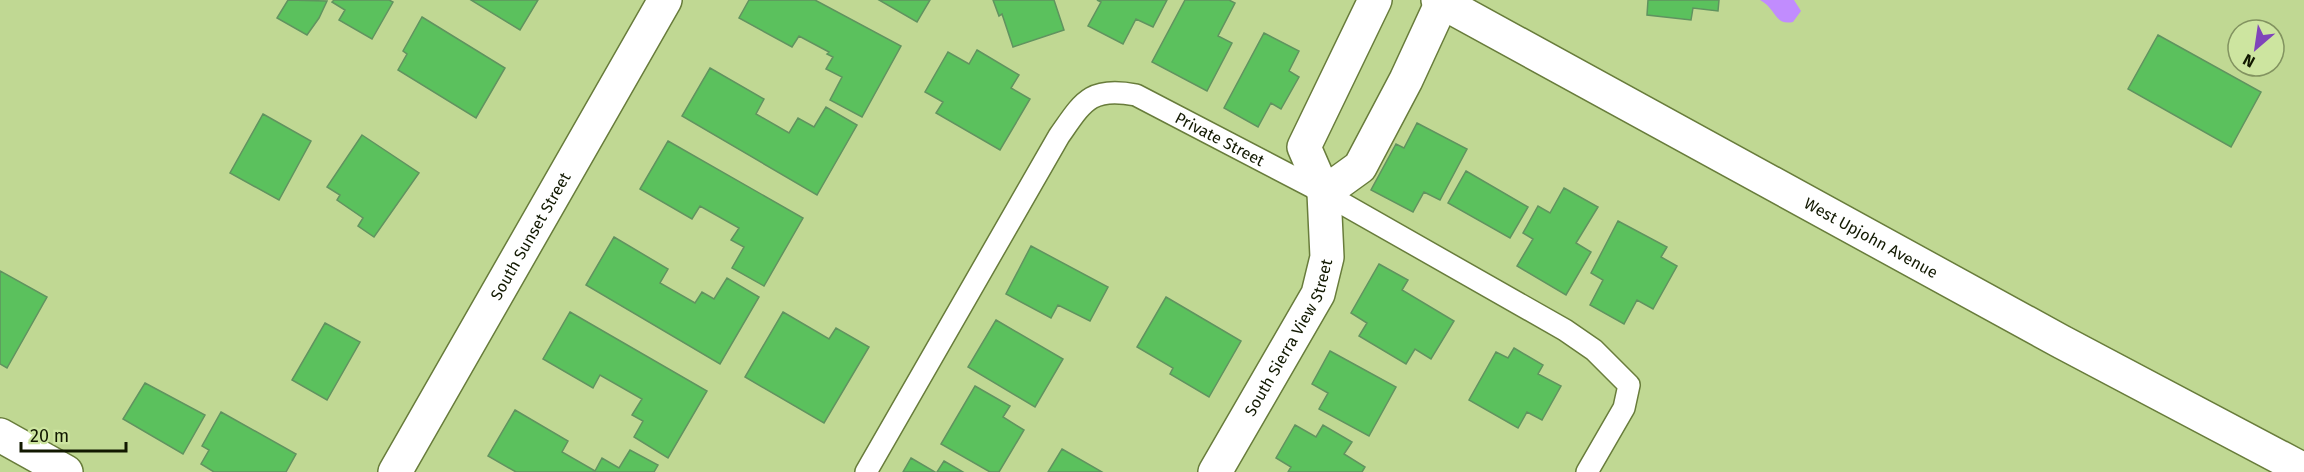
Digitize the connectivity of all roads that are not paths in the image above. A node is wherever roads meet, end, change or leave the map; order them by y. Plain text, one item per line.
1 (665, 0) edge
2 (1375, 0) edge
3 (1440, 1) edge
4 (1324, 193) junction
5 (0, 435) edge
6 (2304, 470) edge
7 (66, 472) edge
8 (395, 472) edge
9 (866, 472) edge
10 (1215, 472) edge
11 (1587, 472) edge

1 - 8 street, South Sunset Street
2 - 4 street, South Sierra View Street
3 - 4 street
3 - 6 street, West Upjohn Avenue
4 - 9 lane, Private Street
4 - 10 street, South Sierra View Street
4 - 11 lane, Private Street
5 - 7 street

